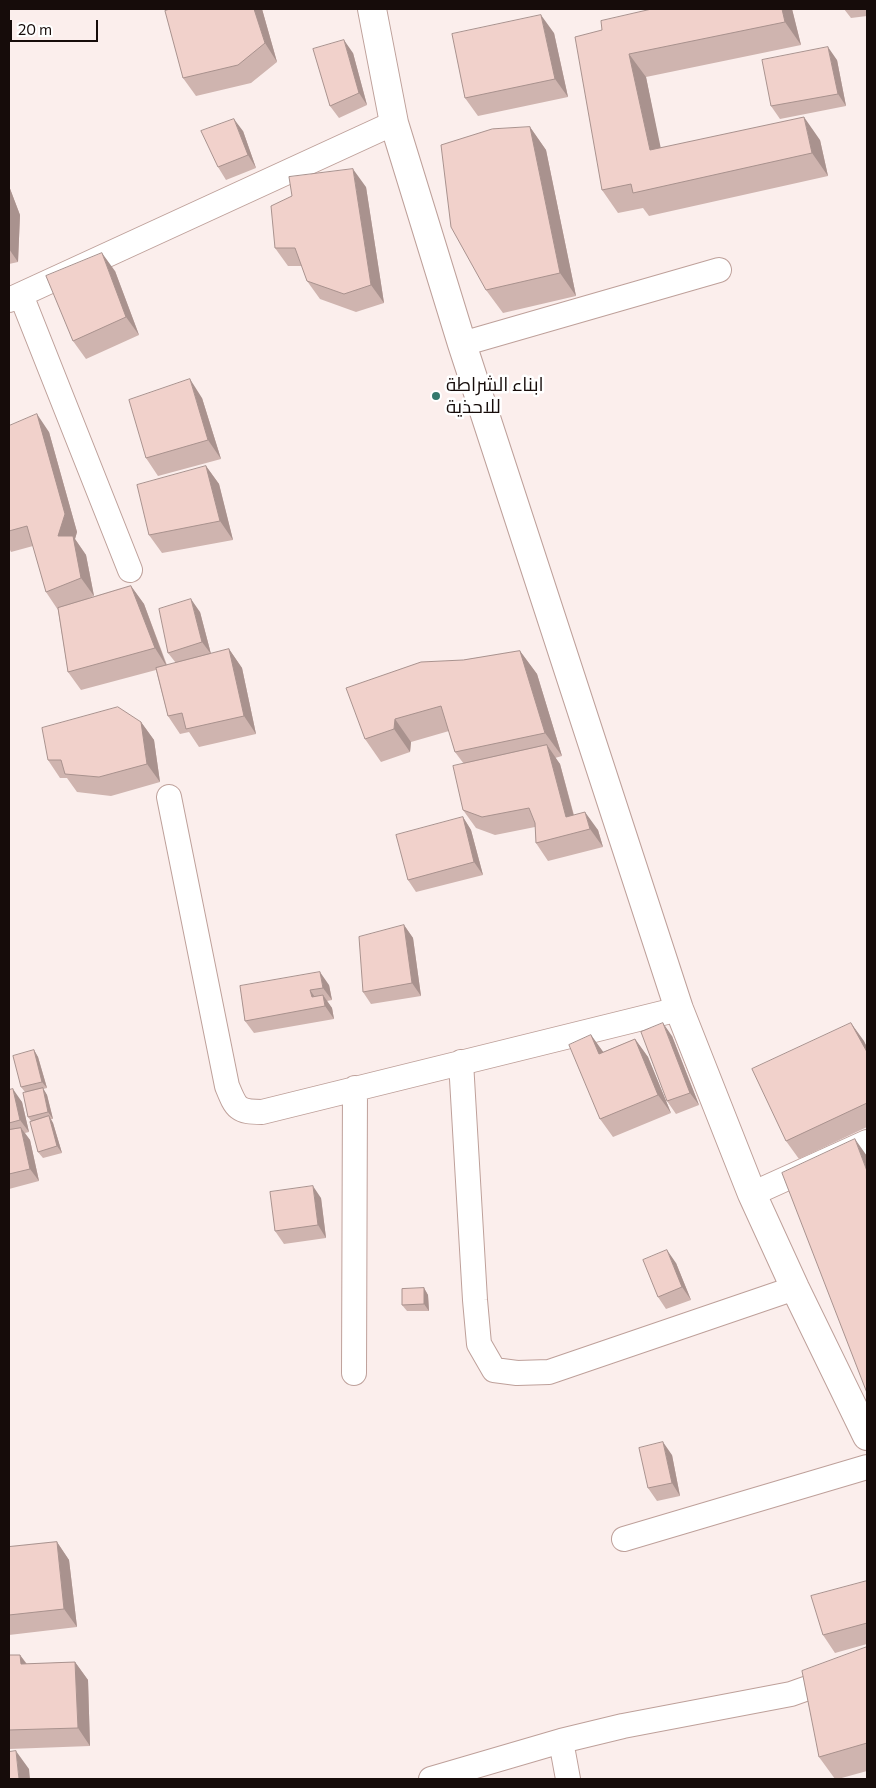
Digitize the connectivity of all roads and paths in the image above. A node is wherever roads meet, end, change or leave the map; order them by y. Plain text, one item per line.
1 (372, 9) edge
2 (394, 123) junction
3 (719, 270) dead end
4 (15, 298) edge
5 (462, 344) junction
6 (130, 570) dead end
7 (169, 798) dead end
8 (679, 1009) junction
9 (461, 1062) junction
10 (355, 1088) junction
11 (867, 1142) edge
12 (752, 1194) junction
13 (795, 1288) junction
14 (354, 1373) dead end
15 (867, 1436) edge
16 (867, 1466) edge
17 (624, 1539) dead end
18 (867, 1667) edge
19 (561, 1741) junction
20 (431, 1779) edge
21 (568, 1779) edge

1 - 2 street
2 - 4 street
2 - 5 street
3 - 5 street
4 - 6 street
5 - 8 street
7 - 10 street
8 - 9 street
8 - 12 street
9 - 10 street
9 - 13 street
10 - 14 street
11 - 12 street
12 - 13 street
13 - 15 street
16 - 17 street
18 - 19 street
19 - 20 street
19 - 21 street

